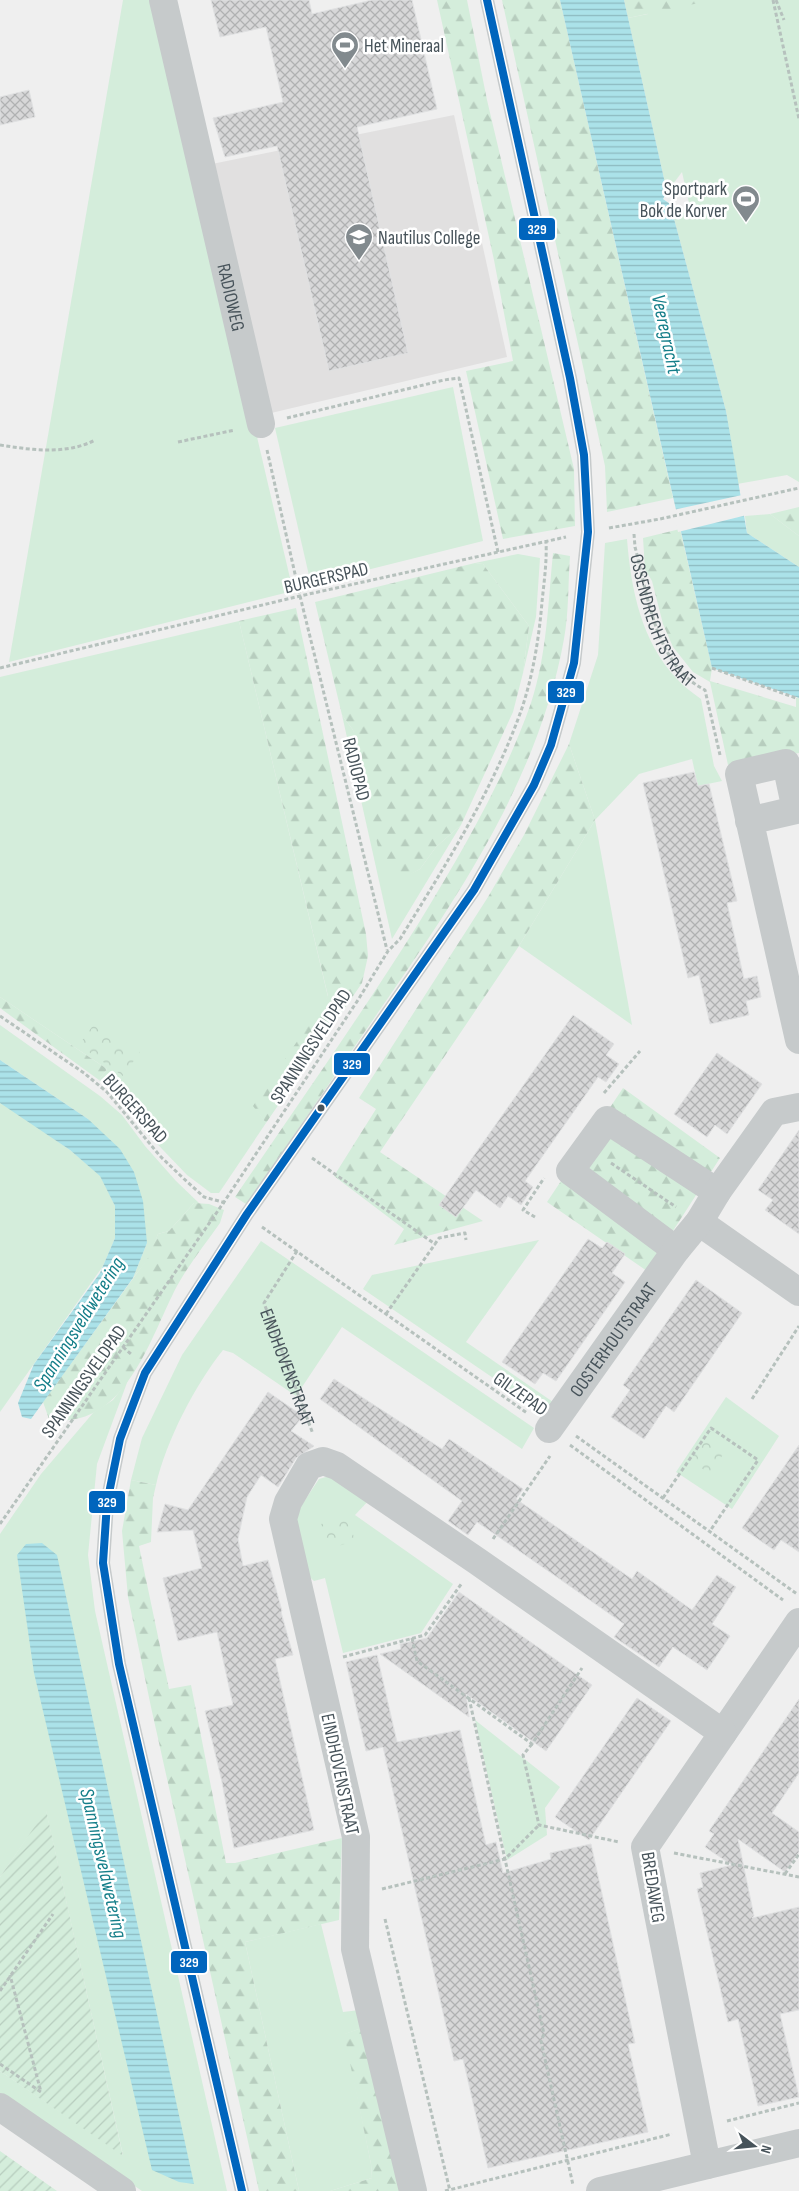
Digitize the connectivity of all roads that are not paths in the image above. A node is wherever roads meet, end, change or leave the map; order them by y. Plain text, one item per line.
1 (163, 0) edge
2 (487, 0) edge
3 (261, 424) road end
4 (749, 821) junction
5 (799, 1040) edge
6 (799, 1107) edge
7 (717, 1192) junction
8 (699, 1222) junction
9 (676, 1250) junction
10 (799, 1292) edge
11 (552, 1425) road end
12 (795, 1614) edge
13 (723, 1733) junction
14 (0, 2107) edge
15 (799, 2143) edge
16 (707, 2165) junction
17 (122, 2191) edge
18 (242, 2191) edge
19 (413, 2191) edge
20 (600, 2191) edge

1 - 3 street, RADIOWEG
2 - 18 lane
4 - 4 street
4 - 5 street
6 - 7 street, OOSTERHOUTSTRAAT
7 - 8 street, OOSTERHOUTSTRAAT
7 - 9 street
8 - 9 street, OOSTERHOUTSTRAAT
8 - 10 street
9 - 11 street, OOSTERHOUTSTRAAT
12 - 13 street, BREDAWEG
13 - 16 street, BREDAWEG
13 - 19 street, EINDHOVENSTRAAT
14 - 17 street
15 - 16 street
16 - 20 street

